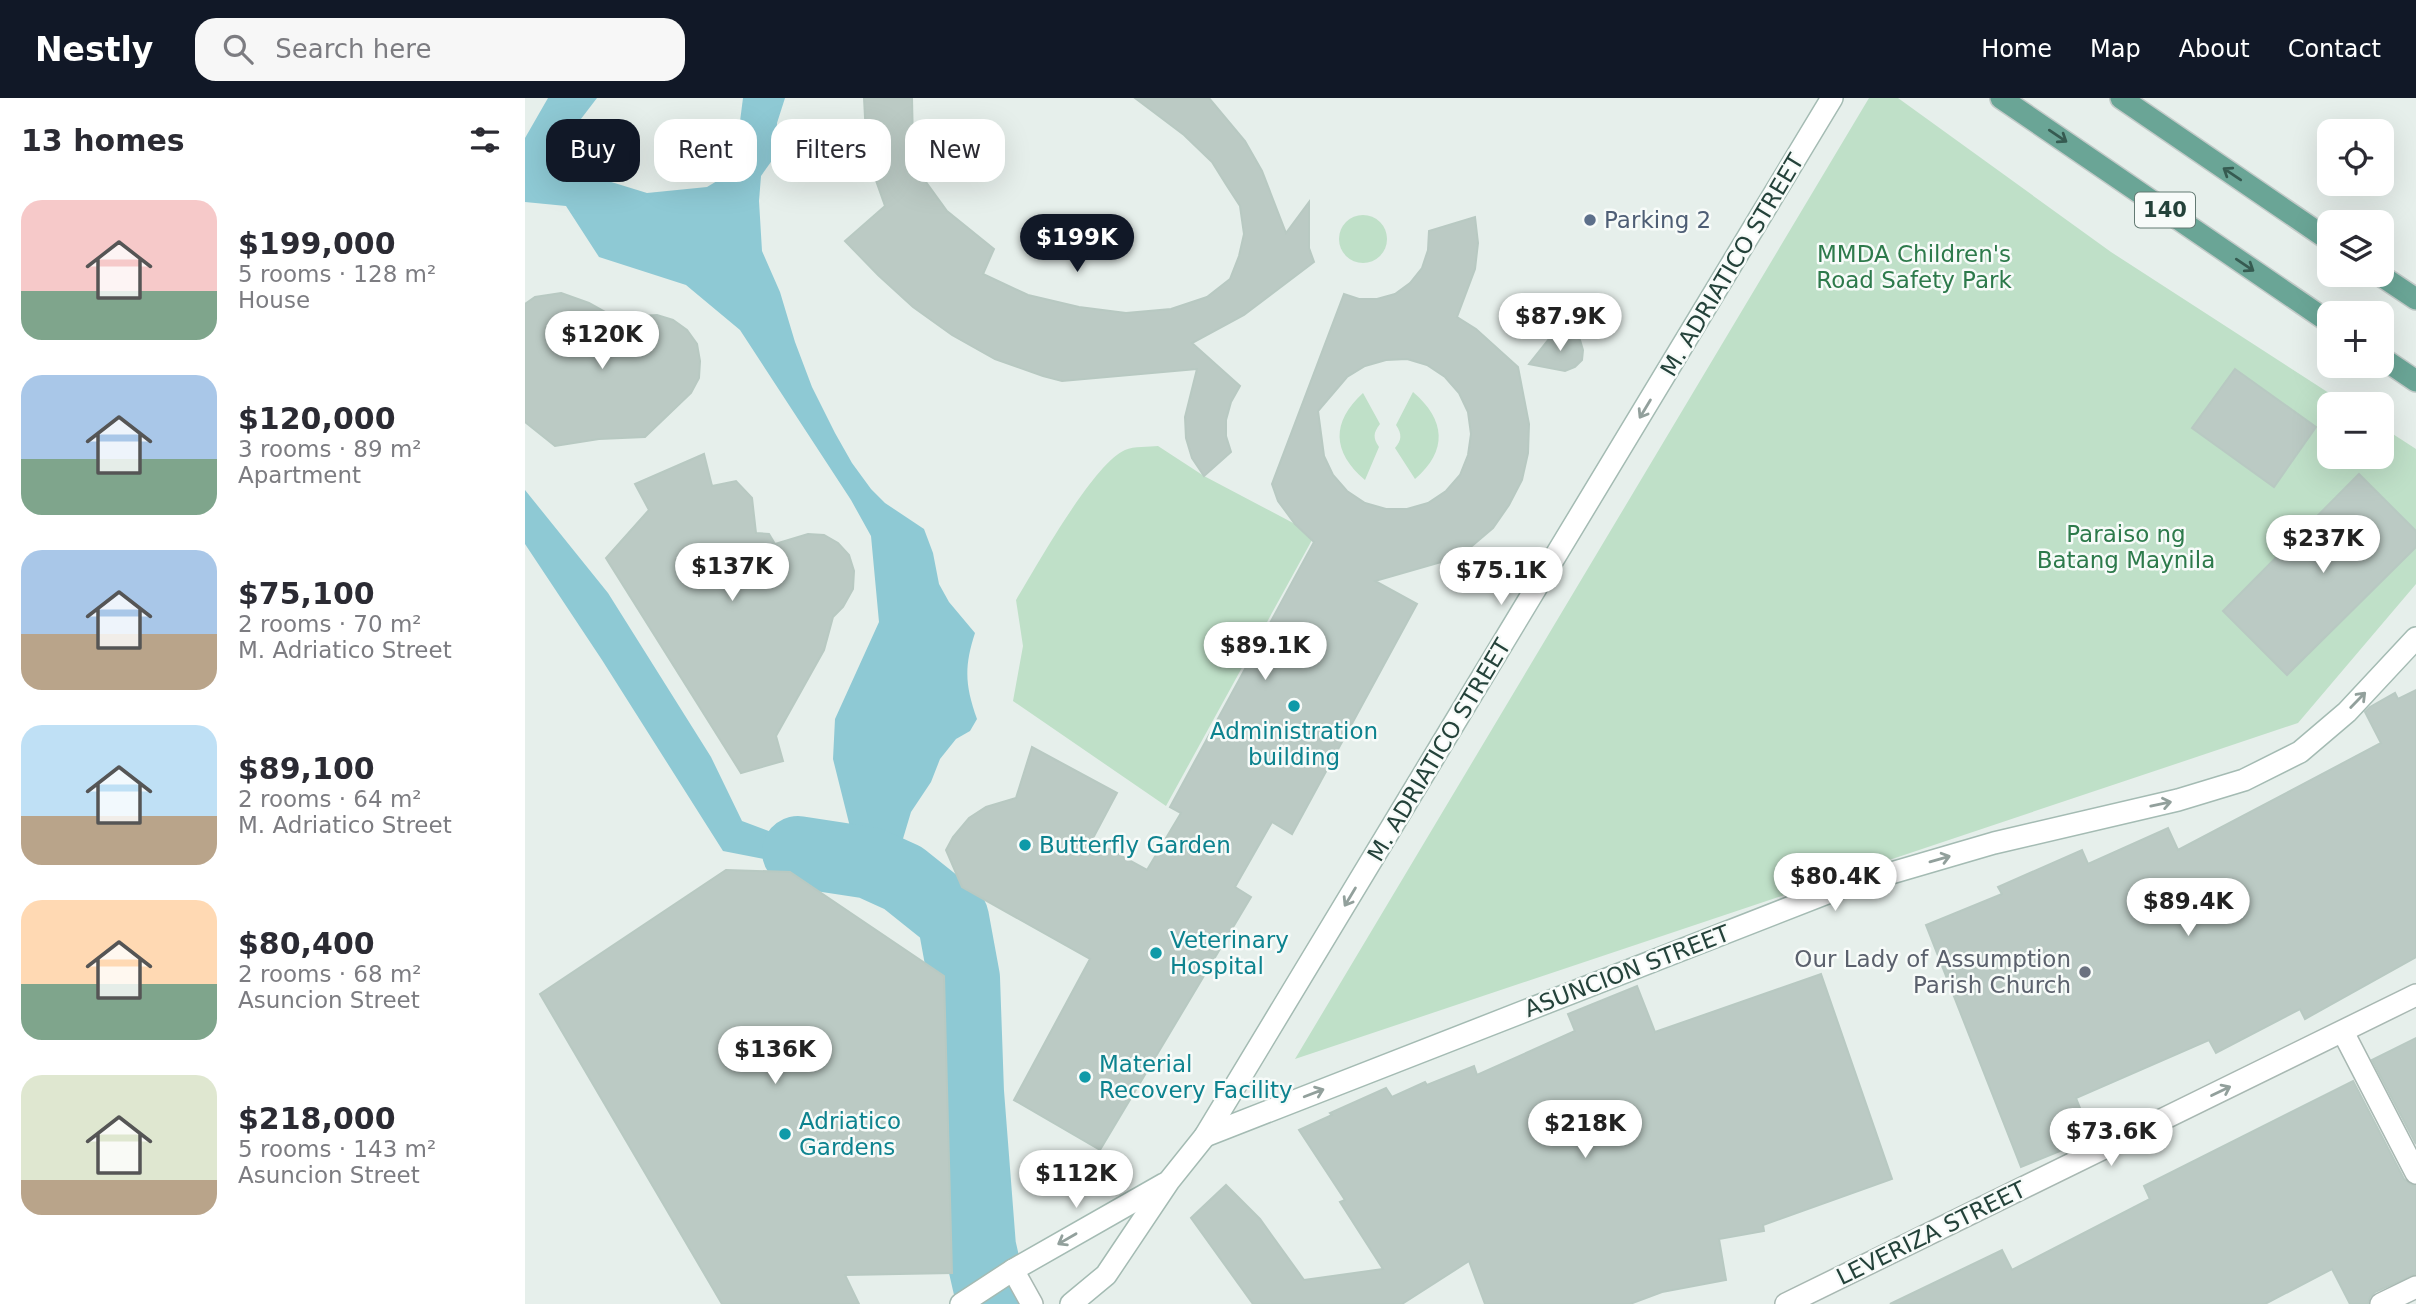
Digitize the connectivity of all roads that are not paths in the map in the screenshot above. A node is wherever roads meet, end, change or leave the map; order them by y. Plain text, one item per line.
1 (1832, 98) edge
2 (2001, 98) edge
3 (2121, 98) edge
4 (2317, 232) edge
5 (2394, 284) edge
6 (2416, 299) edge
7 (2317, 314) edge
8 (2394, 366) edge
9 (2416, 381) edge
10 (2416, 638) edge
11 (2416, 995) edge
12 (2343, 1032) junction
13 (1205, 1136) junction
14 (2416, 1173) edge
15 (1169, 1181) junction
16 (1010, 1272) junction
17 (2416, 1287) edge
18 (963, 1303) edge
19 (1032, 1304) edge
20 (1070, 1304) edge
21 (1786, 1304) edge
22 (2381, 1304) edge

1 -> 13 street, M. ADRIATICO STREET
2 -> 7 main road, 140
4 -> 3 main road
5 - 6 main road
8 - 9 main road
13 -> 10 street, ASUNCION STREET
11 - 12 street, LEVERIZA STREET
12 - 14 street
21 -> 12 street, LEVERIZA STREET
13 - 15 street, M. ADRIATICO STREET
15 -> 16 street, M. ADRIATICO STREET
15 - 20 street, M. ADRIATICO STREET
16 - 18 street, M. ADRIATICO STREET
16 - 19 street
17 - 22 street

